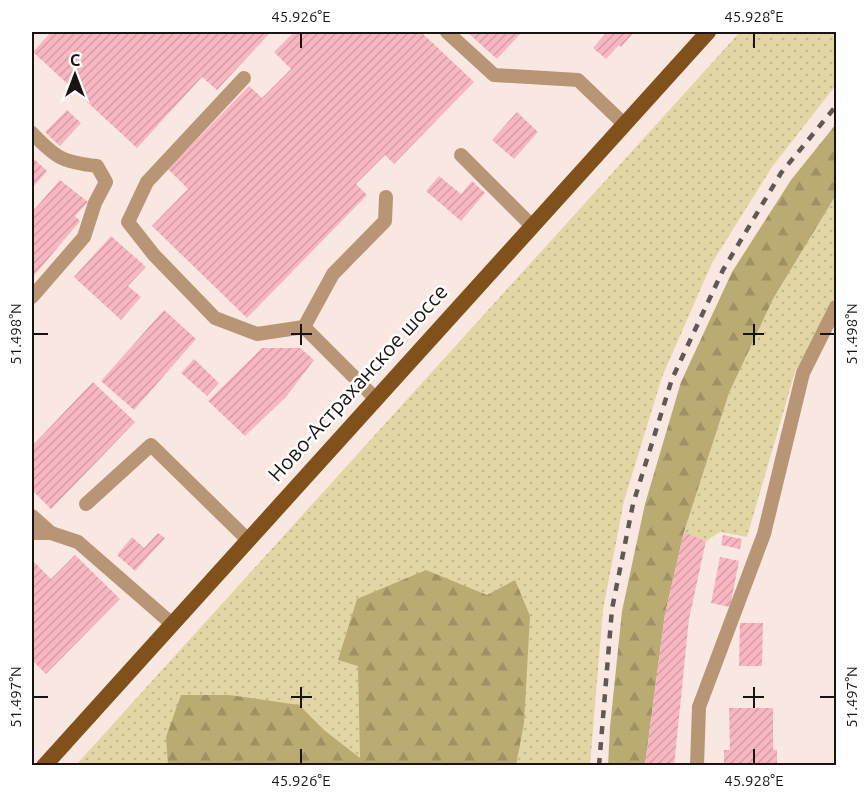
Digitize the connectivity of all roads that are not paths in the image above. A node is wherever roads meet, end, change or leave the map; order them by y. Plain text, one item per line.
1 (447, 32) edge
2 (708, 32) edge
3 (244, 78) dead end
4 (624, 124) junction
5 (32, 133) edge
6 (461, 155) dead end
7 (386, 197) dead end
8 (532, 226) junction
9 (32, 297) edge
10 (837, 307) edge
11 (304, 327) junction
12 (375, 398) junction
13 (86, 504) dead end
14 (32, 516) edge
15 (32, 533) edge
16 (51, 533) junction
17 (247, 539) junction
18 (171, 622) junction
19 (44, 765) edge
20 (697, 765) edge

1 - 4 lane
2 - 4 main road, Ново-Астраханское шоссе
3 - 11 lane
4 - 8 main road, Ново-Астраханское шоссе
5 - 9 lane
6 - 8 lane
7 - 11 lane
8 - 12 main road, Ново-Астраханское шоссе
10 - 20 lane
11 - 12 lane
12 - 17 main road, Ново-Астраханское шоссе
13 - 17 lane
14 - 16 lane
15 - 16 lane
16 - 18 lane
17 - 18 main road, Ново-Астраханское шоссе
18 - 19 main road, Ново-Астраханское шоссе

